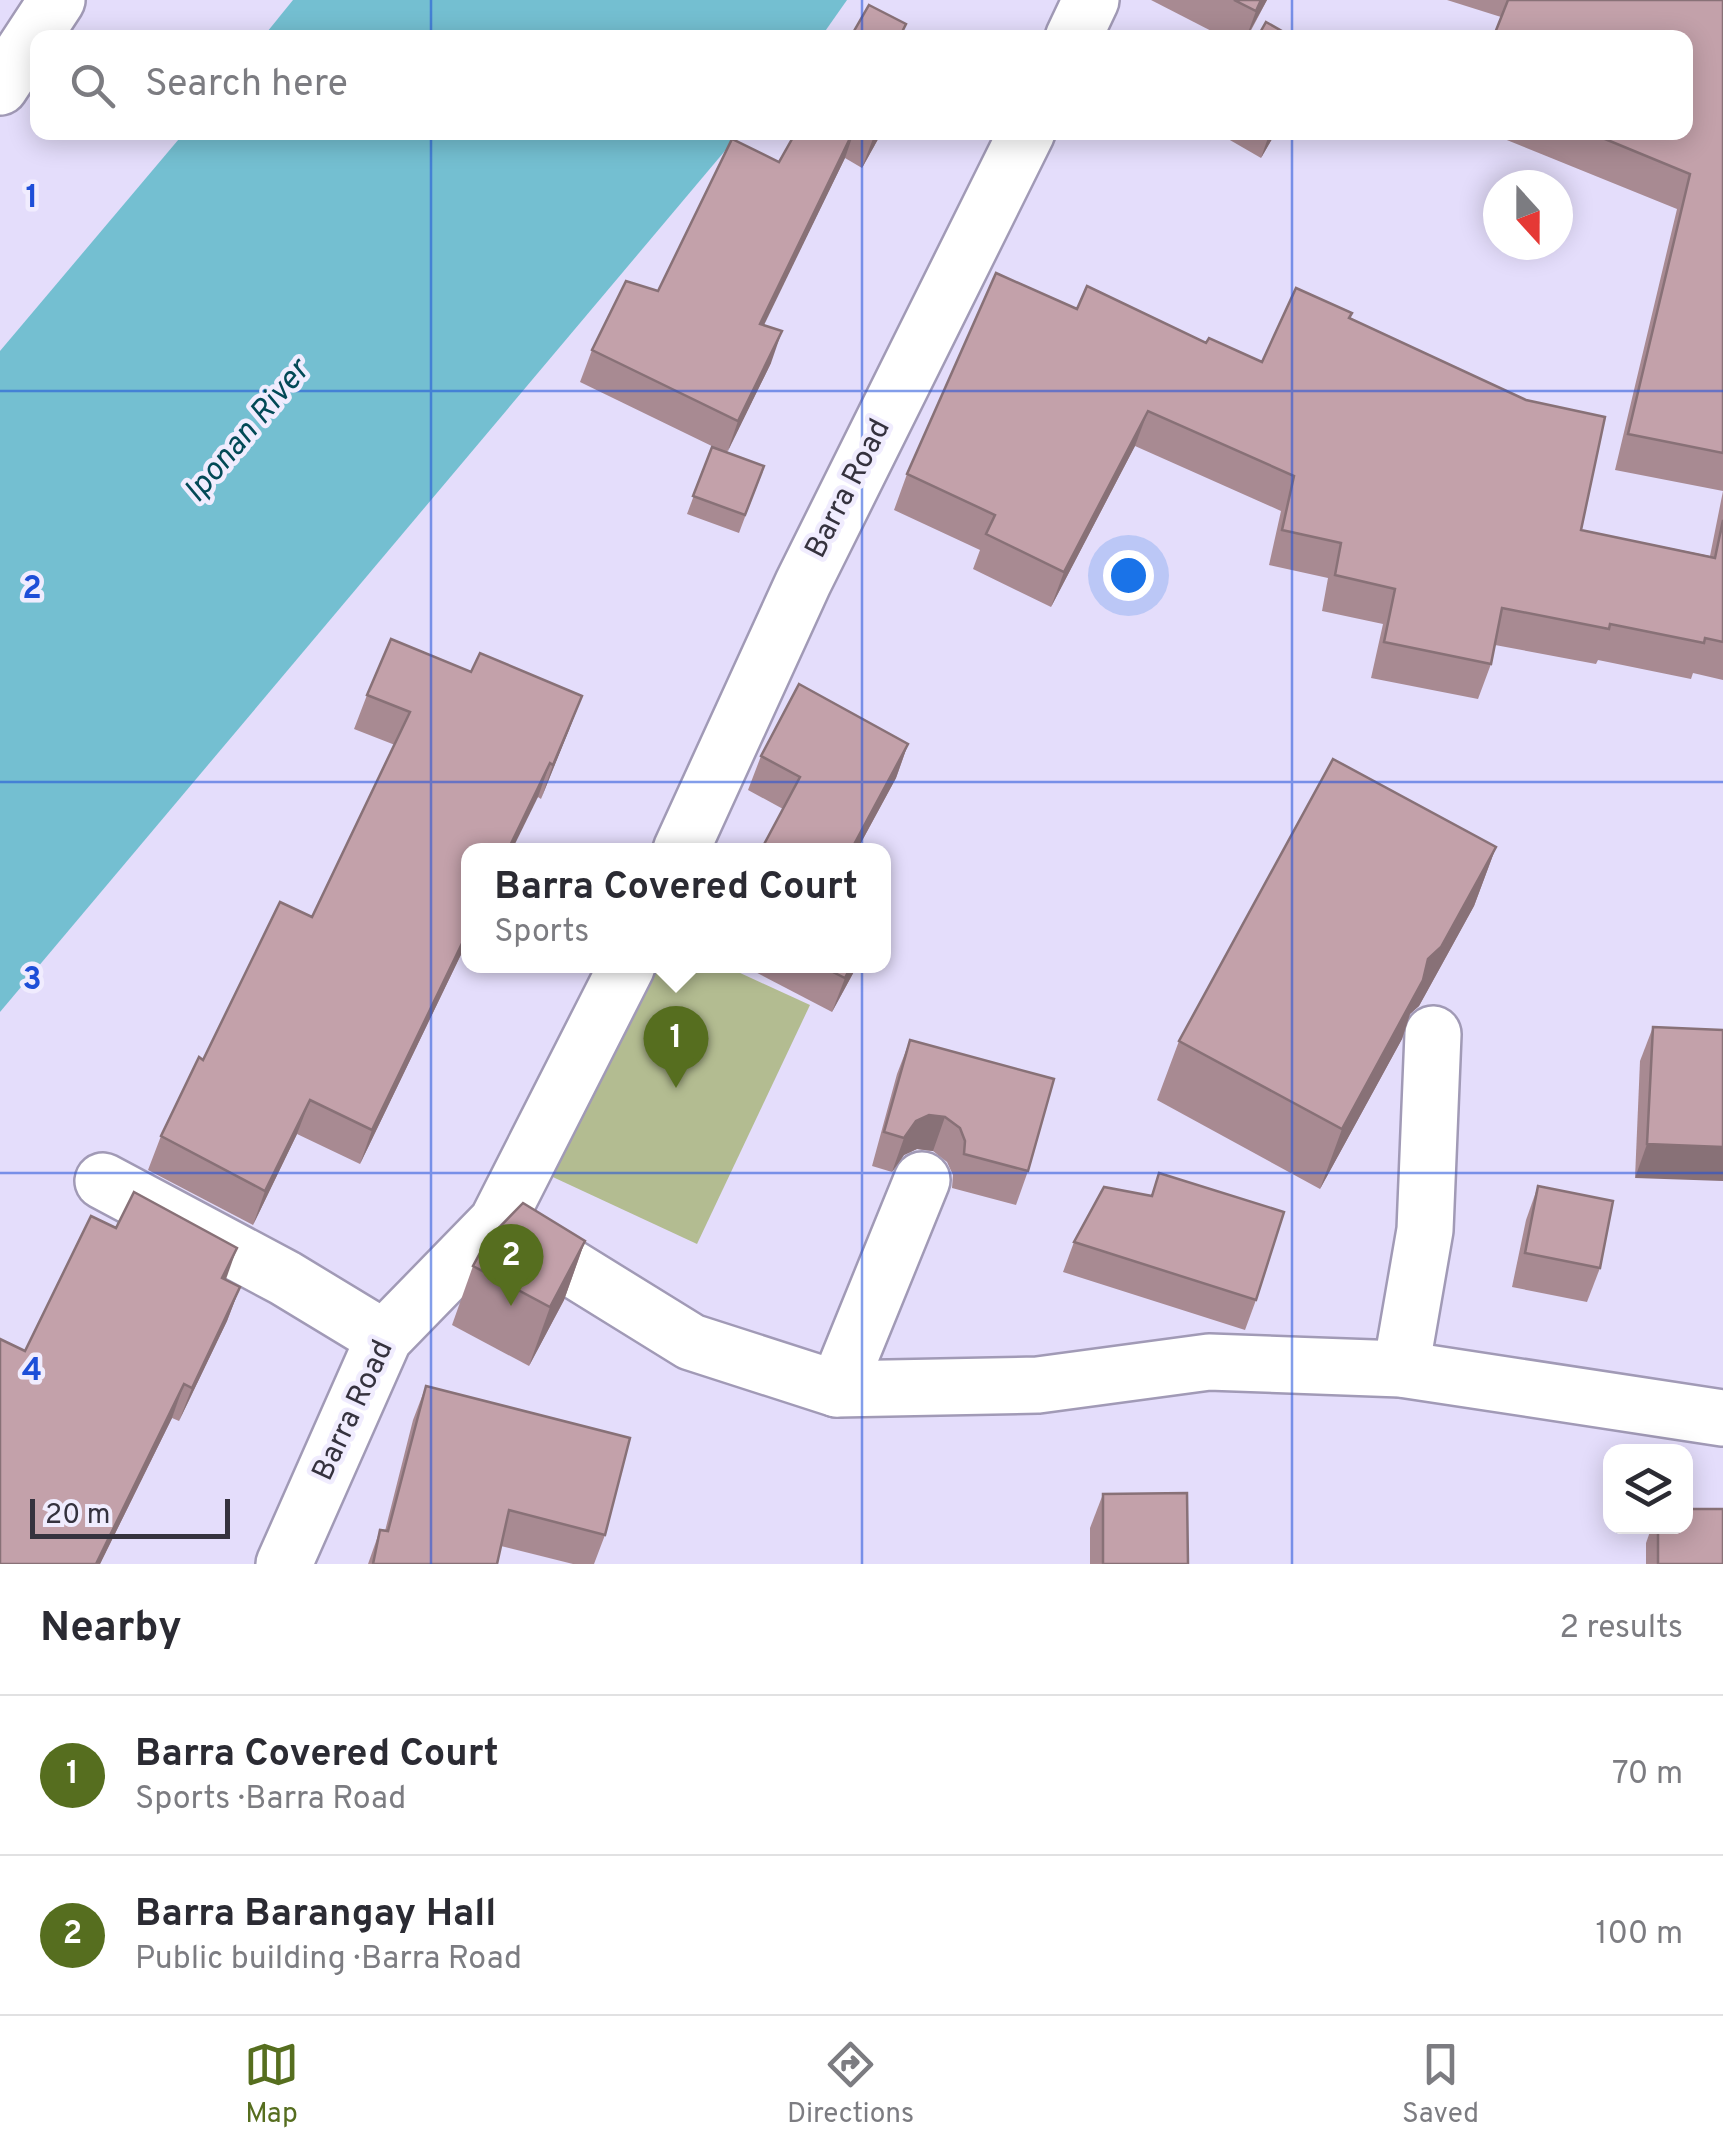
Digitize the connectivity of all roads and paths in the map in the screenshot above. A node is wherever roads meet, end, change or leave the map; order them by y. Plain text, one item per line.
1 (57, 0) edge
2 (1092, 0) edge
3 (37, 30) edge
4 (1077, 30) edge
5 (30, 41) edge
6 (0, 87) edge
7 (1023, 140) edge
8 (684, 843) edge
9 (623, 973) edge
10 (1433, 1034) dead end
11 (922, 1180) dead end
12 (104, 1181) dead end
13 (497, 1222) junction
14 (384, 1338) junction
15 (1401, 1370) junction
16 (836, 1390) junction
17 (1723, 1418) edge
18 (284, 1564) edge

1 - 3 street
2 - 4 street
5 - 6 street
7 - 8 street, Barra Road
9 - 13 street, Barra Road
10 - 15 street
11 - 16 street
12 - 14 street
13 - 14 street, Barra Road
13 - 16 street
14 - 18 street, Barra Road
15 - 16 street
15 - 17 street

